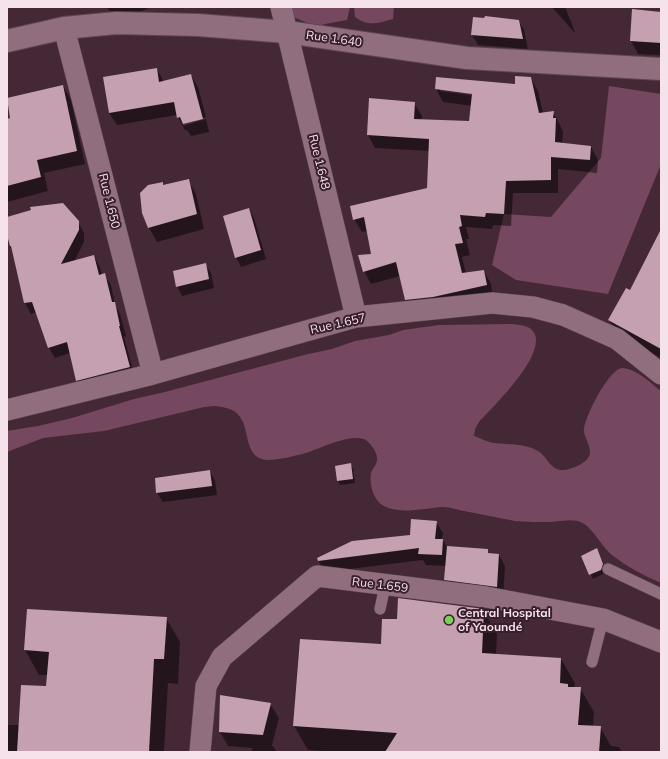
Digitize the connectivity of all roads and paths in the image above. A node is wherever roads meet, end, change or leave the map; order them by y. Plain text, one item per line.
1 (281, 7) edge
2 (64, 28) junction
3 (287, 32) junction
4 (7, 41) edge
5 (661, 69) edge
6 (356, 317) junction
7 (153, 374) junction
8 (661, 374) edge
9 (7, 410) edge
10 (608, 569) dead end
11 (385, 586) junction
12 (661, 594) edge
13 (380, 609) dead end
14 (603, 619) junction
15 (661, 642) edge
16 (592, 662) dead end
17 (200, 752) edge

1 - 3 street, Rue 1.648
2 - 3 street, Rue 1.640
2 - 4 street, Rue 1.640
2 - 7 street, Rue 1.650
3 - 5 street, Rue 1.640
3 - 6 street, Rue 1.648
6 - 7 street, Rue 1.657
6 - 8 street, Rue 1.657
7 - 9 street, Rue 1.657
10 - 12 lane
11 - 13 lane
11 - 14 street, Rue 1.659
11 - 17 street, Rue 1.659
14 - 15 street, Rue 1.659
14 - 16 lane

